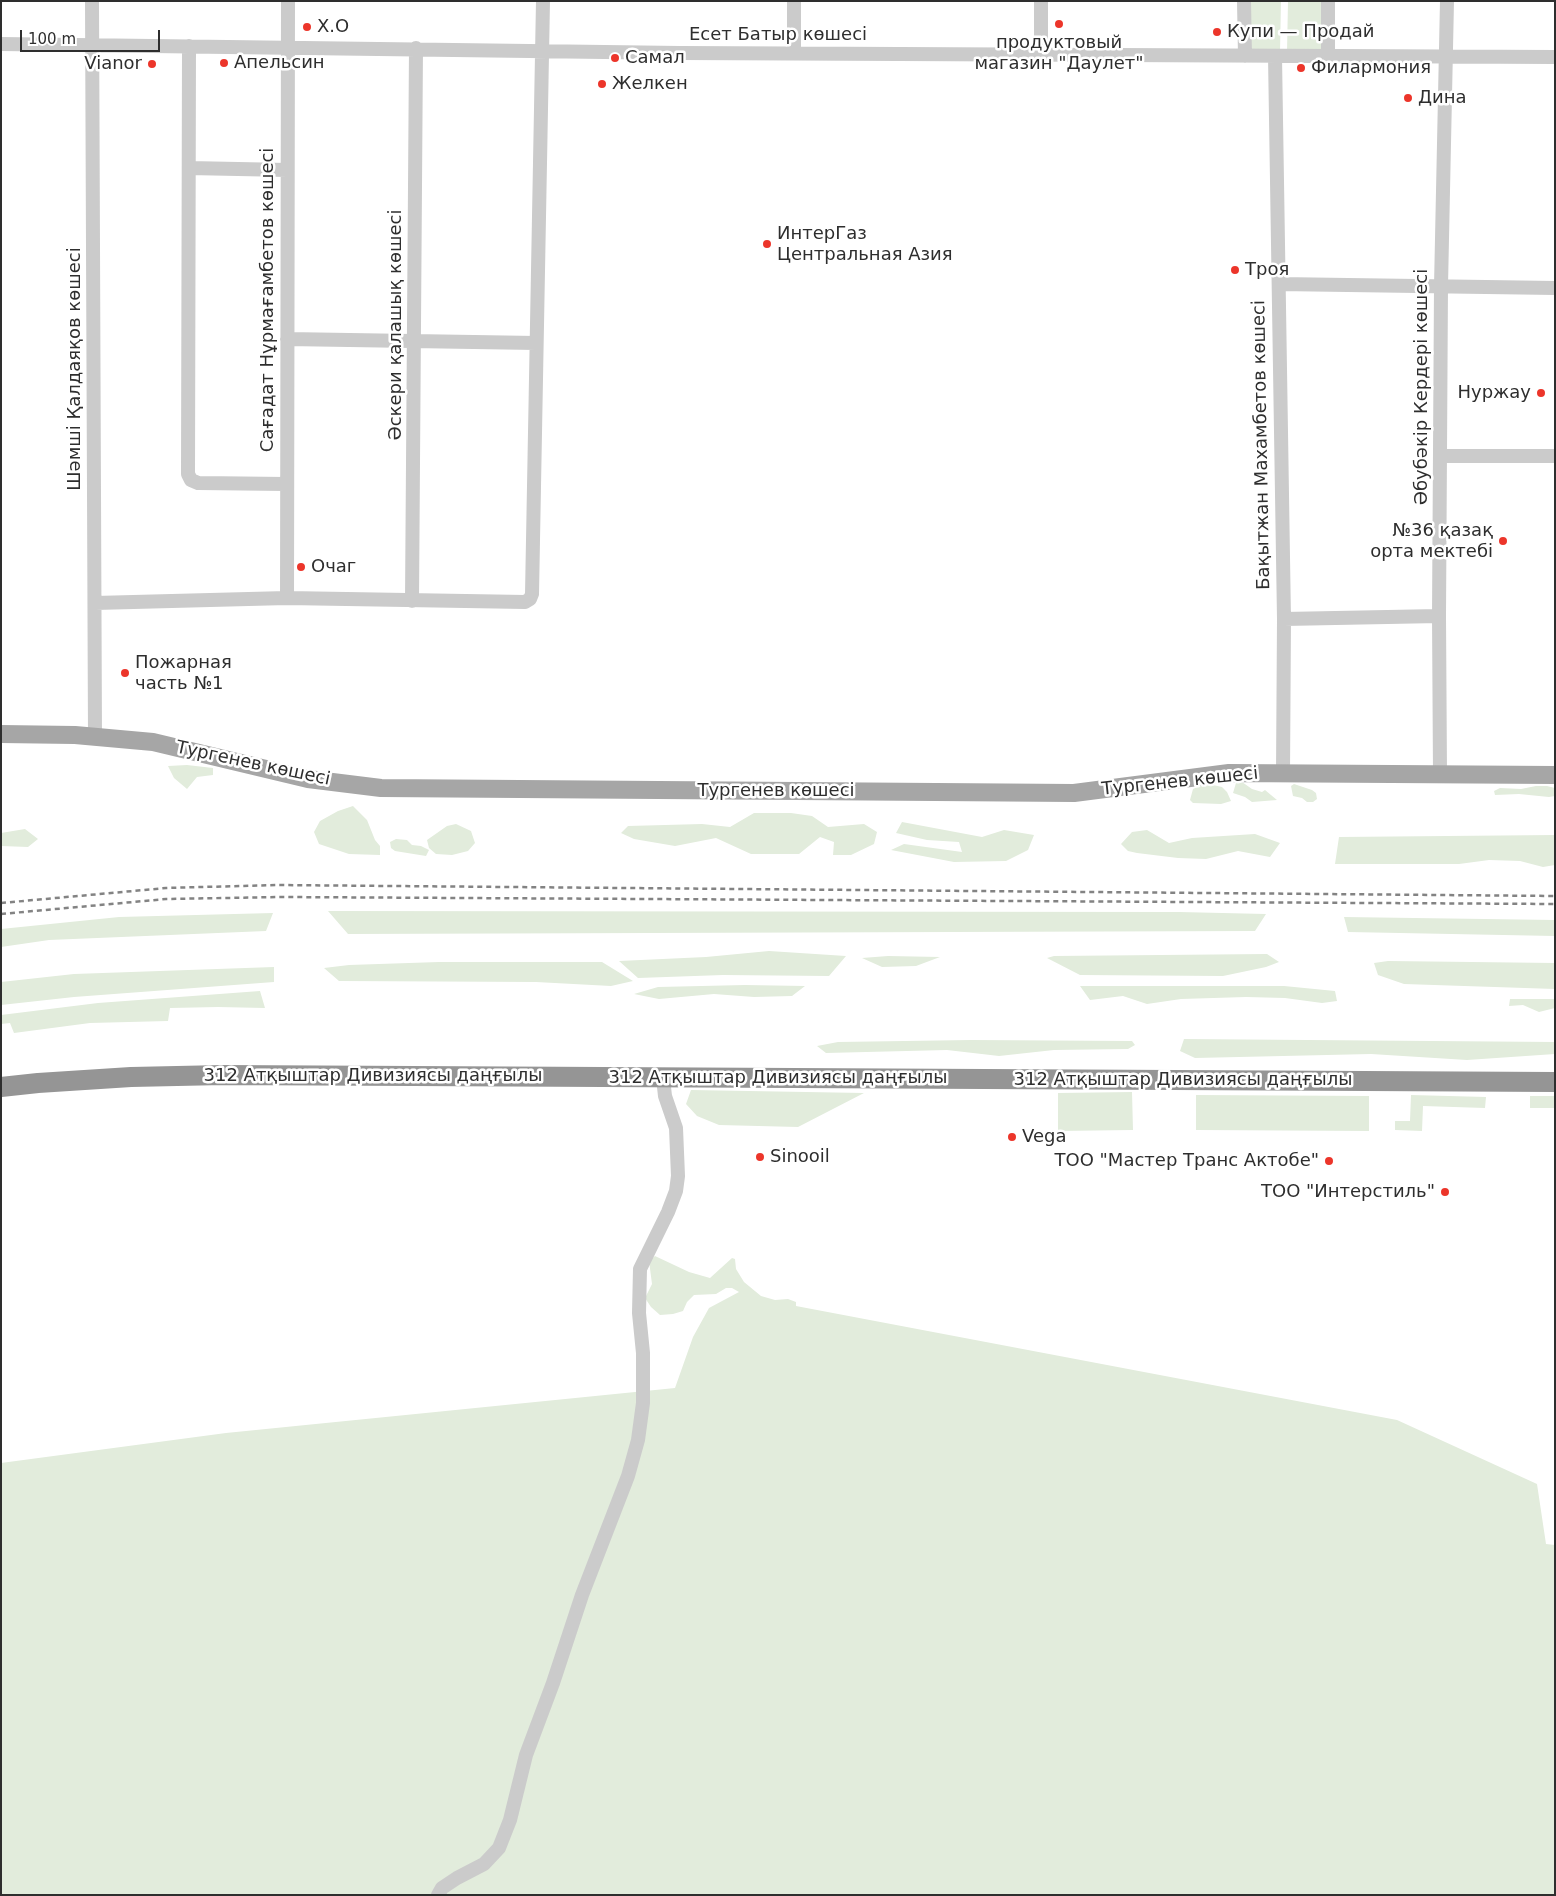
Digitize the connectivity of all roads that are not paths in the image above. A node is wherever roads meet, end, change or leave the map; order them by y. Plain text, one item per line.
1 (92, 1) edge
2 (288, 1) edge
3 (543, 1) edge
4 (794, 1) edge
5 (1041, 1) edge
6 (1244, 1) edge
7 (1328, 1) edge
8 (1447, 1) edge
9 (1, 44) edge
10 (93, 45) junction
11 (189, 46) junction
12 (287, 47) junction
13 (416, 48) junction
14 (543, 50) junction
15 (794, 53) junction
16 (1041, 55) junction
17 (1328, 55) junction
18 (1446, 55) junction
19 (1245, 56) junction
20 (1275, 56) junction
21 (1555, 57) edge
22 (188, 168) junction
23 (287, 170) junction
24 (1279, 284) junction
25 (1441, 286) junction
26 (1555, 288) edge
27 (287, 339) junction
28 (415, 340) junction
29 (536, 343) junction
30 (1440, 456) junction
31 (1555, 456) edge
32 (286, 484) junction
33 (287, 598) junction
34 (412, 601) junction
35 (95, 603) junction
36 (1439, 616) junction
37 (1284, 619) junction
38 (1, 734) edge
39 (95, 737) junction
40 (1283, 773) junction
41 (1440, 774) junction
42 (1555, 775) edge
43 (663, 1078) junction
44 (1555, 1082) edge
45 (1, 1087) edge
46 (438, 1895) edge

1 - 10 street, Шәмші Қалдаяқов көшесі
2 - 12 street, Сағадат Нұрмағамбетов көшесі
3 - 14 street
4 - 15 street
5 - 16 street
6 - 19 street
7 - 17 street
8 - 18 street, Әбубәкір Кердері көшесі
9 - 10 street, Есет Батыр көшесі
10 - 11 street, Есет Батыр көшесі
10 - 35 street, Шәмші Қалдаяқов көшесі
11 - 12 street, Есет Батыр көшесі
11 - 22 street
12 - 13 street, Есет Батыр көшесі
12 - 23 street, Сағадат Нұрмағамбетов көшесі
13 - 14 street, Есет Батыр көшесі
13 - 28 street, Әскери қалашық көшесі
14 - 15 street, Есет Батыр көшесі
14 - 29 street
15 - 16 street, Есет Батыр көшесі
16 - 19 street, Есет Батыр көшесі
17 - 18 street, Есет Батыр көшесі
17 - 20 street, Есет Батыр көшесі
18 - 21 street, Есет Батыр көшесі
18 - 25 street, Әбубәкір Кердері көшесі
19 - 20 street, Есет Батыр көшесі
20 - 24 street, Бақытжан Махамбетов көшесі
22 - 23 street
22 - 32 street
23 - 27 street, Сағадат Нұрмағамбетов көшесі
24 - 25 street
24 - 37 street, Бақытжан Махамбетов көшесі
25 - 26 street
25 - 30 street, Әбубәкір Кердері көшесі
27 - 28 street
27 - 32 street, Сағадат Нұрмағамбетов көшесі
28 - 29 street
28 - 34 street, Әскери қалашық көшесі
29 - 34 street
30 - 31 street
30 - 36 street, Әбубәкір Кердері көшесі
32 - 33 street, Сағадат Нұрмағамбетов көшесі
33 - 34 street
33 - 35 street
35 - 39 street, Шәмші Қалдаяқов көшесі
36 - 37 street
36 - 41 street, Әбубәкір Кердері көшесі
37 - 40 street, Бақытжан Махамбетов көшесі
38 - 39 main road, Тургенев көшесі
39 - 40 main road, Тургенев көшесі
40 - 41 main road, Тургенев көшесі
41 - 42 main road, Тургенев көшесі
43 - 44 highway, 312 Атқыштар Дивизиясы даңғылы
43 - 45 highway, 312 Атқыштар Дивизиясы даңғылы
43 - 46 street

